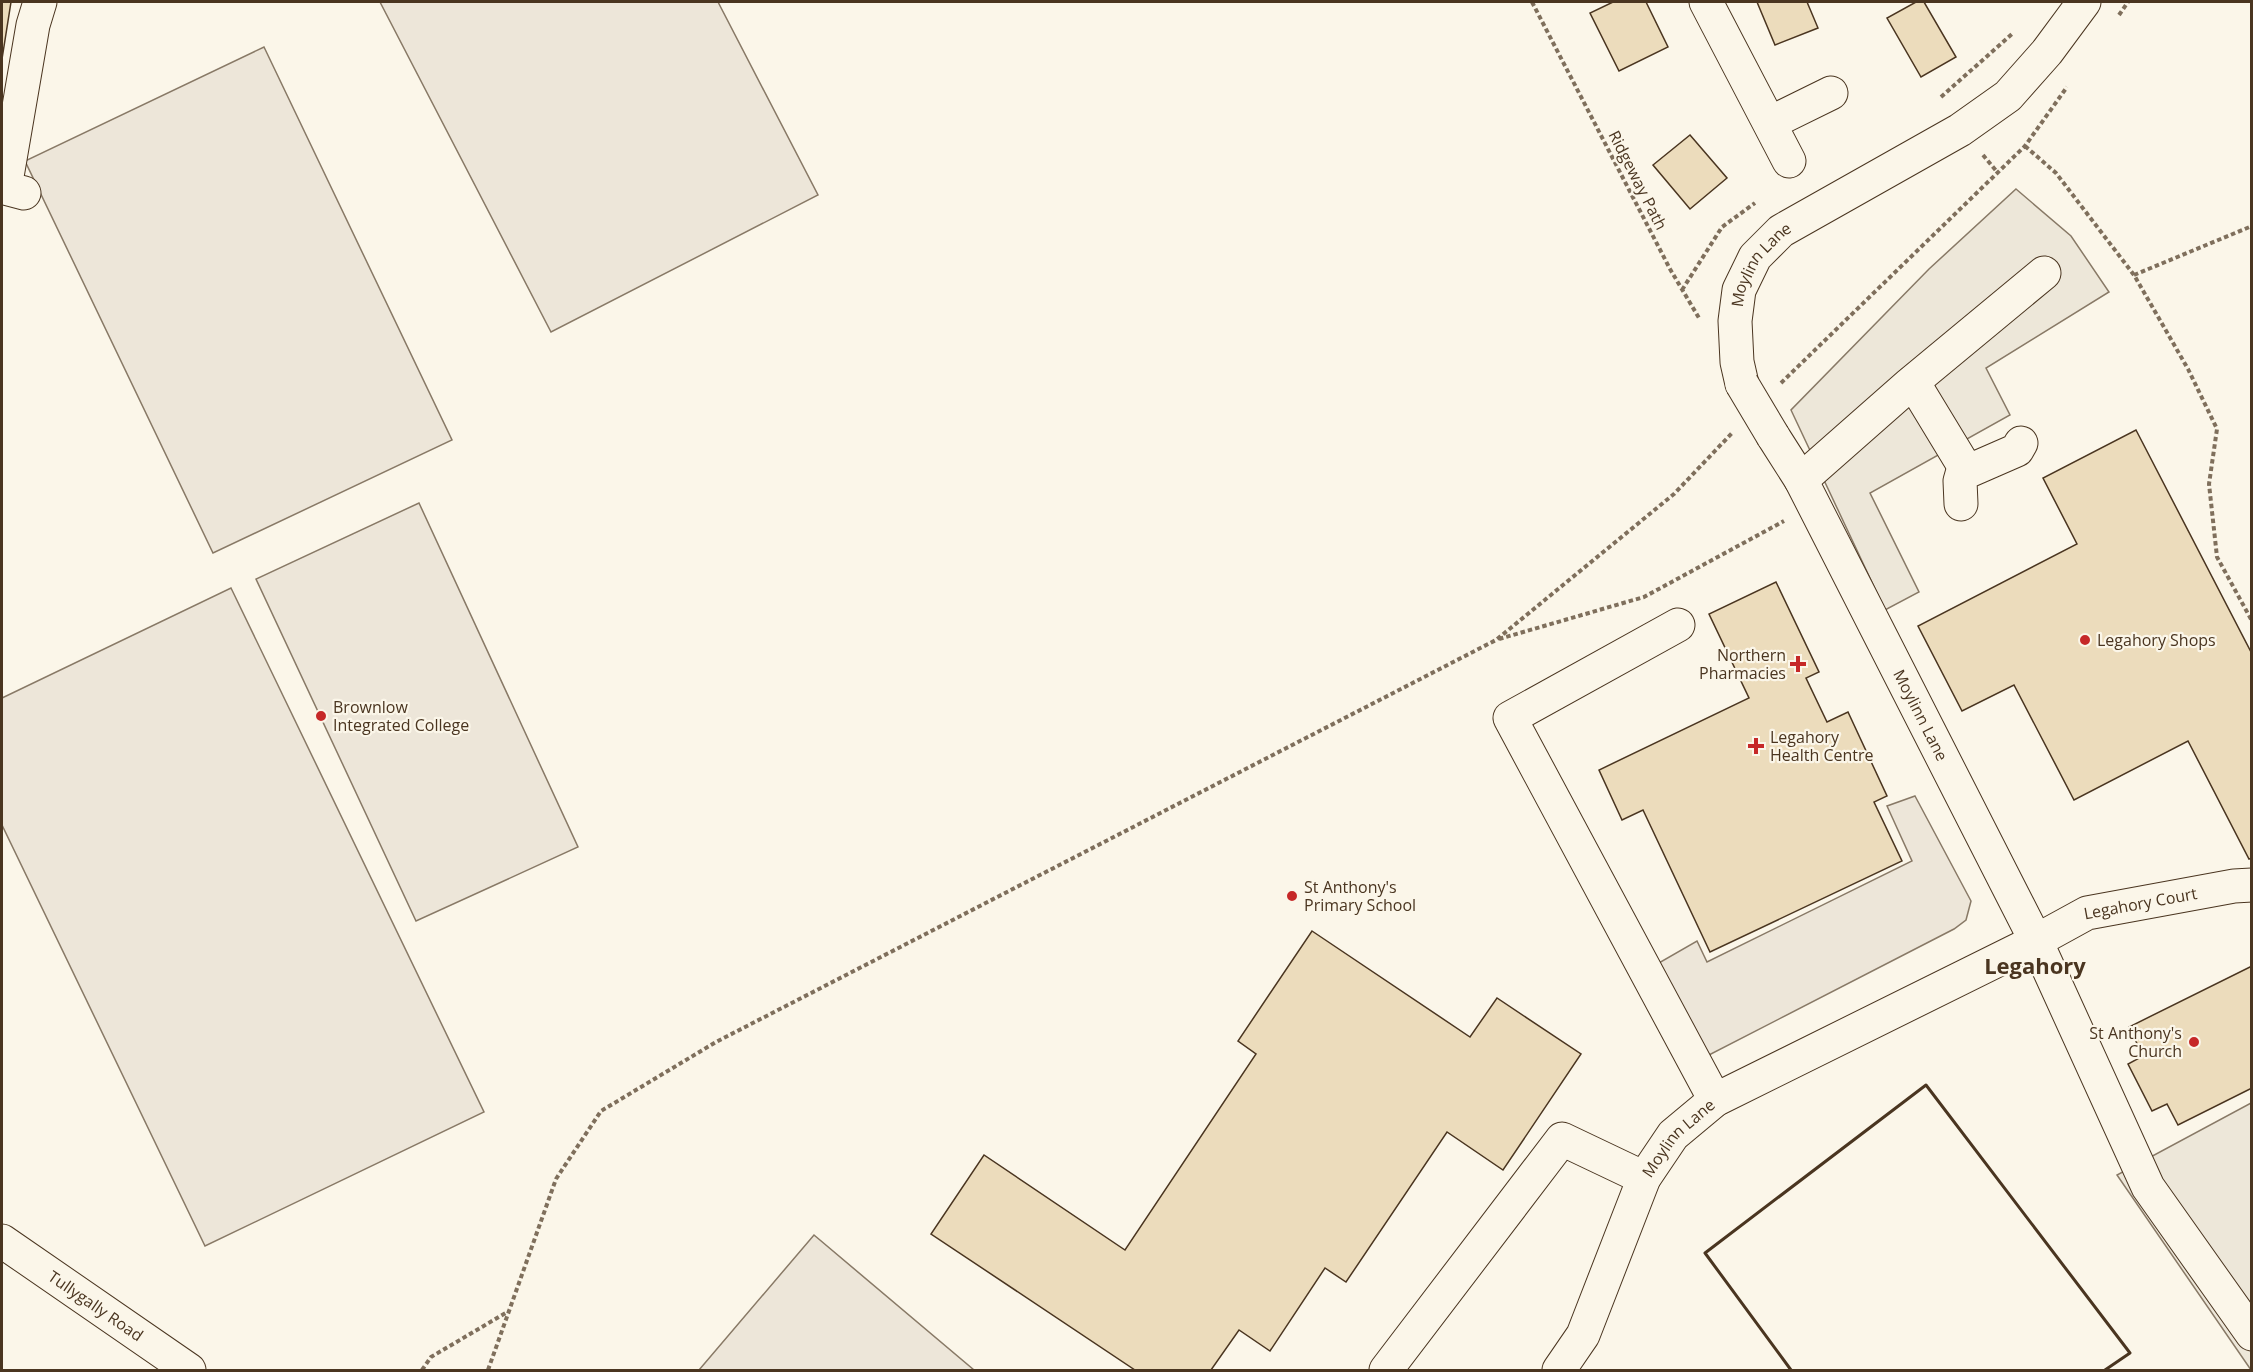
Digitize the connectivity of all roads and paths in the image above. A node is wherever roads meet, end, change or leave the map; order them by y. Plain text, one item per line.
1 (40, 2) edge
2 (1532, 2) edge
3 (1706, 2) edge
4 (2084, 2) edge
5 (2128, 2) edge
6 (2114, 21) dead end
7 (2073, 79) dead end
8 (1830, 93) dead end
9 (1770, 123) junction
10 (2025, 146) junction
11 (1789, 161) dead end
12 (24, 193) dead end
13 (2252, 226) edge
14 (2044, 273) dead end
15 (2134, 275) junction
16 (1699, 319) dead end
17 (1913, 382) junction
18 (1774, 391) dead end
19 (1740, 425) dead end
20 (2020, 444) dead end
21 (1967, 471) junction
22 (1808, 492) junction
23 (1961, 504) dead end
24 (2252, 621) edge
25 (1678, 625) dead end
26 (1496, 640) junction
27 (2252, 885) edge
28 (2036, 941) junction
29 (1715, 1100) junction
30 (1644, 1178) junction
31 (2, 1241) edge
32 (509, 1311) junction
33 (2252, 1334) edge
34 (189, 1371) edge
35 (422, 1371) edge
36 (488, 1371) edge
37 (1386, 1371) edge
38 (1559, 1371) edge

1 - 12 street
2 - 16 path, Ridgeway Path
3 - 9 street
4 - 22 street, Moylinn Lane, bridge
5 - 6 path
7 - 10 path
8 - 9 street
9 - 11 street
10 - 15 path
10 - 18 path
13 - 15 path
14 - 17 street
15 - 24 path
17 - 21 street
17 - 22 street
19 - 26 path
20 - 21 street
21 - 23 street
22 - 26 path
22 - 28 street, Moylinn Lane
25 - 29 street
26 - 32 path
27 - 28 street, Legahory Court
28 - 29 street, Moylinn Lane
28 - 33 street
29 - 30 street, Moylinn Lane
30 - 37 street
30 - 38 street, Moylinn Lane
31 - 34 street, Tullygally Road
32 - 35 path
32 - 36 path

